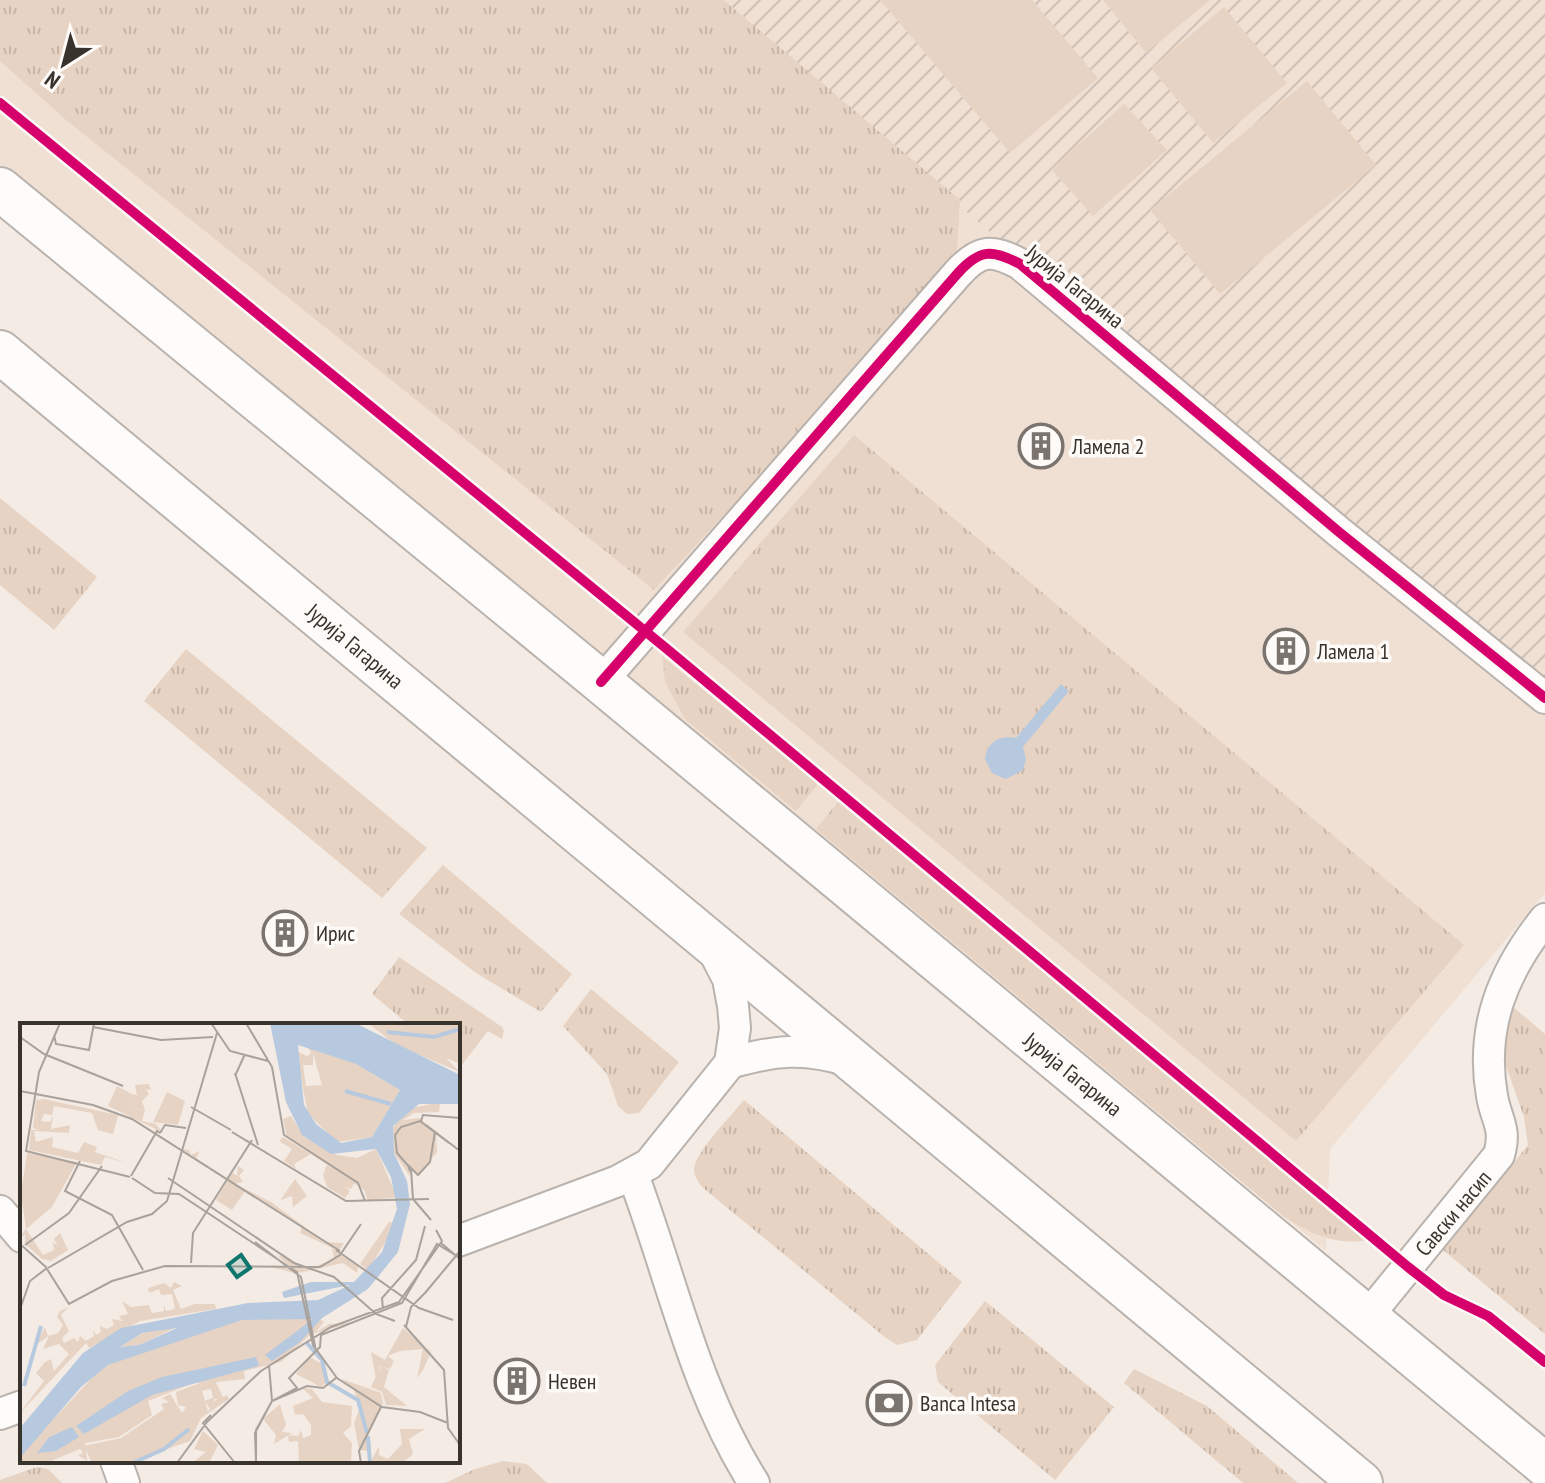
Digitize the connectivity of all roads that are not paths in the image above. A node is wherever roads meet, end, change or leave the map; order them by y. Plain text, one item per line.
1 (0, 189) edge
2 (0, 352) edge
3 (601, 682) junction
4 (1545, 698) edge
5 (1545, 919) edge
6 (709, 941) junction
7 (730, 1063) junction
8 (856, 1064) junction
9 (633, 1175) junction
10 (0, 1211) edge
11 (20, 1235) edge
12 (460, 1240) edge
13 (1367, 1317) junction
14 (20, 1407) edge
15 (0, 1414) edge
16 (117, 1463) edge
17 (1545, 1465) edge
18 (124, 1483) edge
19 (754, 1483) edge
20 (1361, 1483) edge

1 - 3 main road, Јурија Гагарина
2 - 6 main road, Јурија Гагарина
3 - 4 street, Јурија Гагарина
3 - 13 main road, Јурија Гагарина
5 - 13 street, Савски насип
6 - 7 street, Јурија Гагарина
6 - 8 main road, Јурија Гагарина
7 - 8 street, Јурија Гагарина
7 - 9 street
8 - 20 main road, Јурија Гагарина
9 - 12 street
9 - 19 street
10 - 11 street
13 - 17 main road, Јурија Гагарина
14 - 15 street
16 - 18 street

